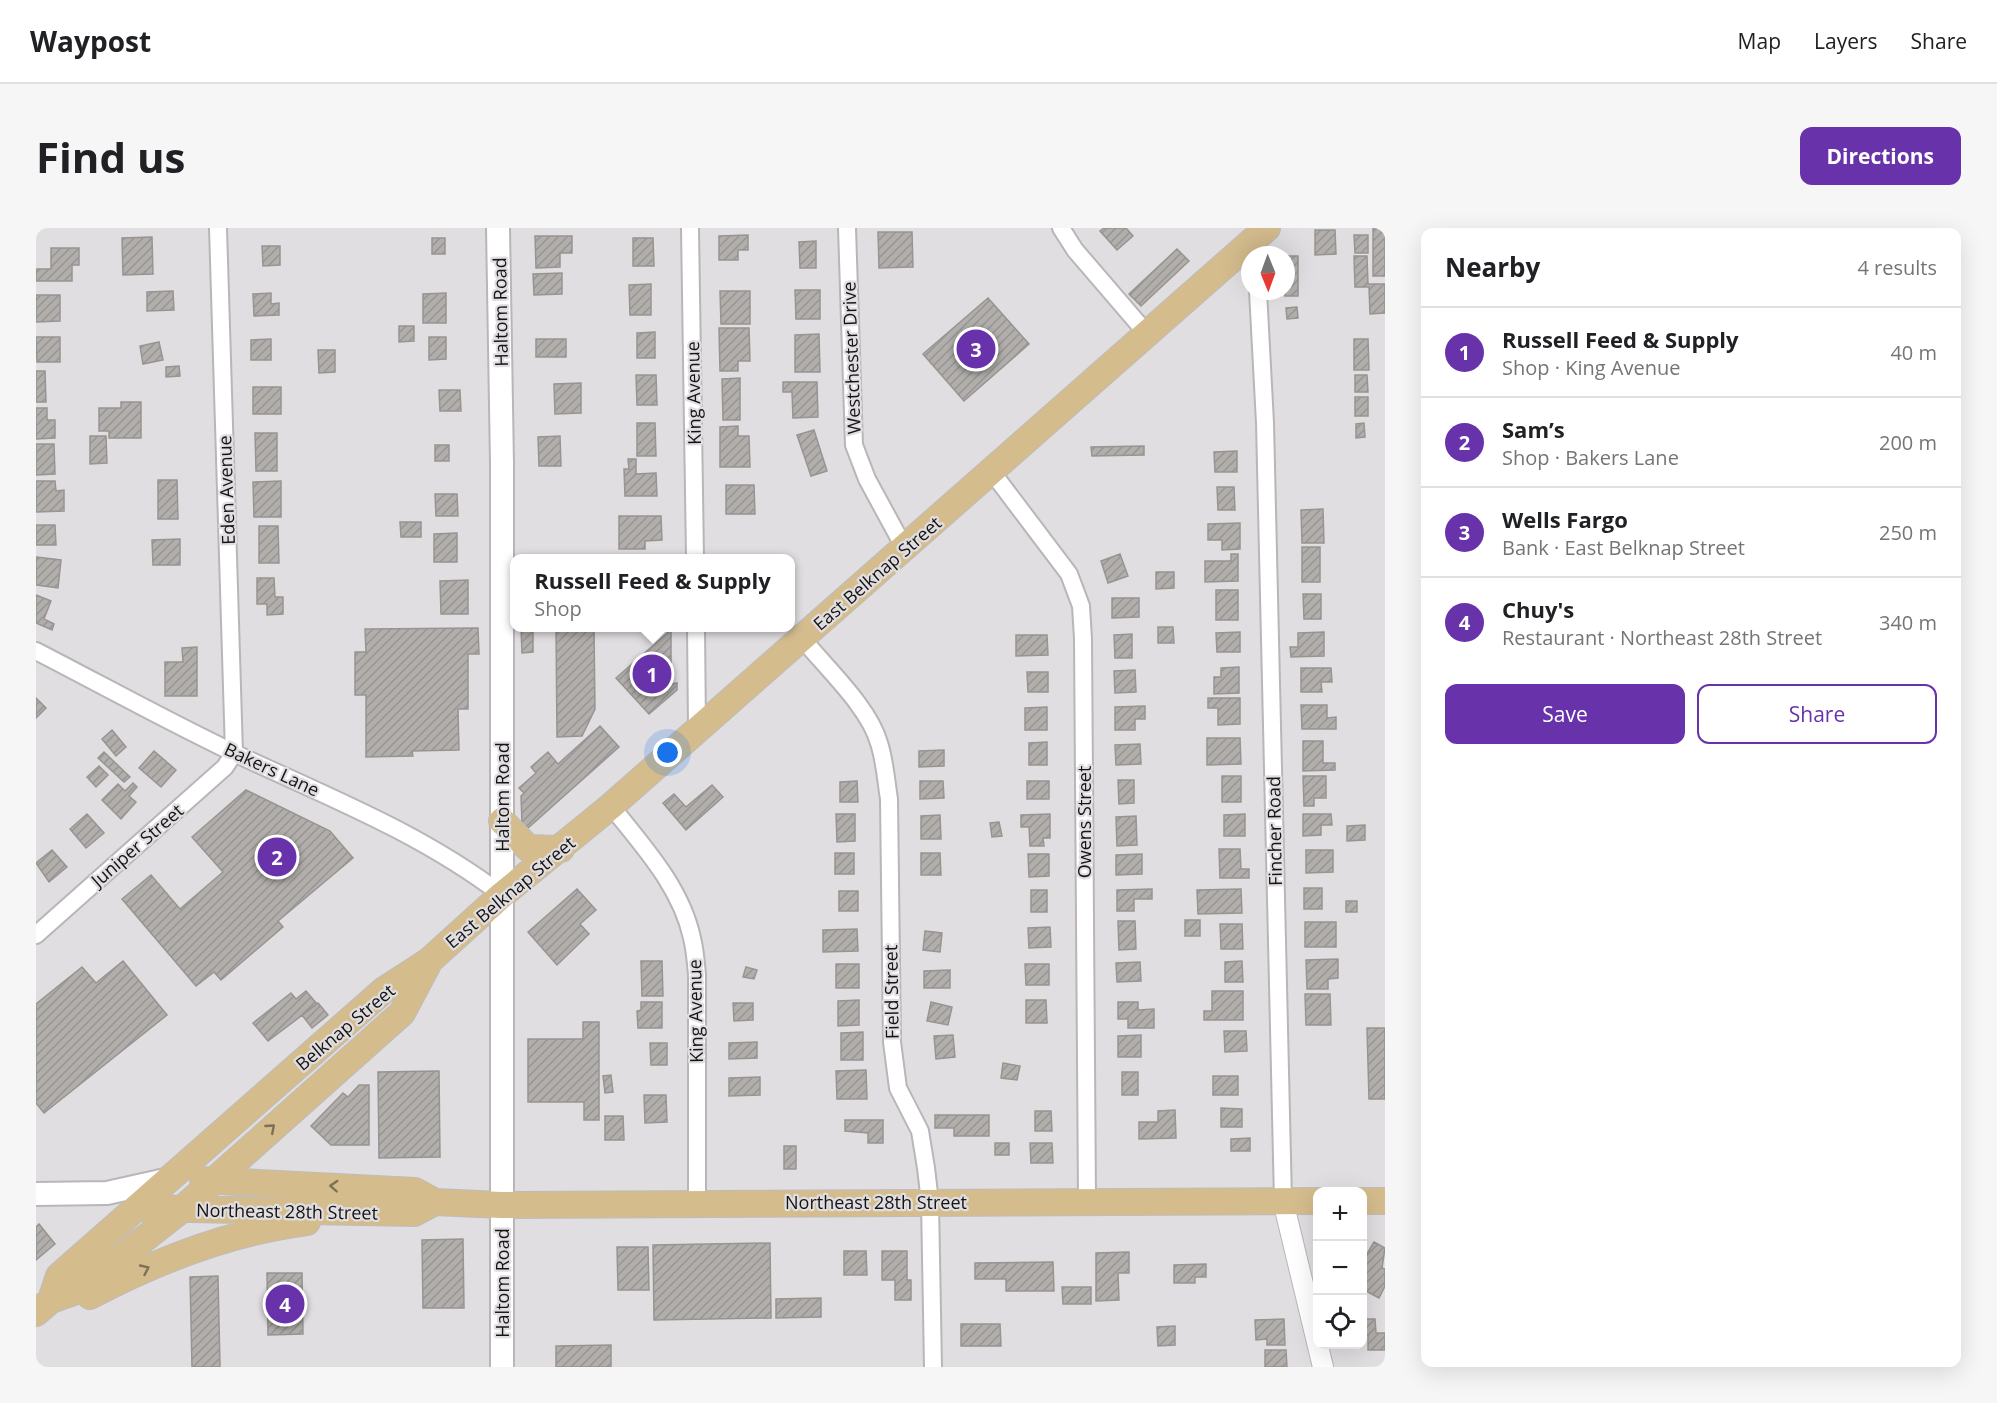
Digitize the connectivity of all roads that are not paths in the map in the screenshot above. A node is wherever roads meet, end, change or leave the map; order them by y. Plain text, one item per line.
1 (218, 228) edge
2 (498, 228) edge
3 (690, 228) edge
4 (847, 228) edge
5 (1060, 228) edge
6 (1260, 240) edge
7 (1258, 300) edge
8 (1148, 335) junction
9 (992, 472) junction
10 (905, 549) junction
11 (695, 554) edge
12 (696, 632) edge
13 (802, 638) junction
14 (36, 651) edge
15 (698, 728) junction
16 (234, 753) junction
17 (611, 806) junction
18 (502, 821) junction
19 (561, 849) junction
20 (502, 896) junction
21 (36, 935) edge
22 (429, 961) junction
23 (246, 1150) junction
24 (170, 1179) junction
25 (212, 1180) junction
26 (290, 1192) junction
27 (106, 1193) junction
28 (36, 1194) edge
29 (1087, 1200) junction
30 (1283, 1201) junction
31 (1313, 1201) edge
32 (1367, 1201) edge
33 (1385, 1201) edge
34 (435, 1202) junction
35 (930, 1202) junction
36 (697, 1203) junction
37 (501, 1205) junction
38 (137, 1208) junction
39 (181, 1210) junction
40 (393, 1212) junction
41 (44, 1307) edge
42 (36, 1323) edge
43 (502, 1367) edge
44 (933, 1367) edge
45 (1323, 1367) edge

1 - 16 street, Eden Avenue
2 - 18 main road, Haltom Road
3 - 11 street, King Avenue
4 - 10 street, Westchester Drive
5 - 8 street
6 - 8 main road, East Belknap Street
7 - 30 street, Fincher Road
8 - 9 main road, East Belknap Street
9 - 10 main road, East Belknap Street
9 - 29 street, Owens Street
10 - 13 main road, East Belknap Street
12 - 15 street
13 - 15 main road, East Belknap Street
13 - 35 street, Field Street
14 - 16 street, Bakers Lane
15 - 17 main road, East Belknap Street
16 - 20 street, Bakers Lane
16 - 21 street, Juniper Street
17 - 19 main road, East Belknap Street
17 - 36 street, King Avenue
18 - 19 main road
18 - 20 main road, Haltom Road
19 - 20 main road, East Belknap Street
20 - 22 main road, East Belknap Street
20 - 37 main road, Haltom Road
23 -> 22 main road, Belknap Street
22 - 24 main road, Belknap Street
23 - 25 main road, Belknap Street
23 - 26 main road
24 - 25 main road, Northeast 28th Street
24 - 27 main road
24 - 38 main road, Belknap Street
25 - 26 main road, Northeast 28th Street
25 - 39 main road, Belknap Street
34 -> 26 main road, Northeast 28th Street
26 - 39 main road, Northeast 28th Street
26 - 40 main road, Northeast 28th Street
27 - 28 main road
27 - 38 main road
29 - 30 main road, Northeast 28th Street
29 - 35 main road, Northeast 28th Street
30 - 31 main road, Northeast 28th Street
30 - 45 street, Fincher Road
32 - 33 main road
34 - 37 main road, Northeast 28th Street
34 - 40 main road, Northeast 28th Street
35 - 36 main road, Northeast 28th Street
35 - 44 street, Field Street
36 - 37 main road, Northeast 28th Street
37 - 43 main road, Haltom Road
38 - 39 main road, Northeast 28th Street
38 - 41 main road, Belknap Street
39 - 41 main road, Belknap Street
42 -> 40 main road

